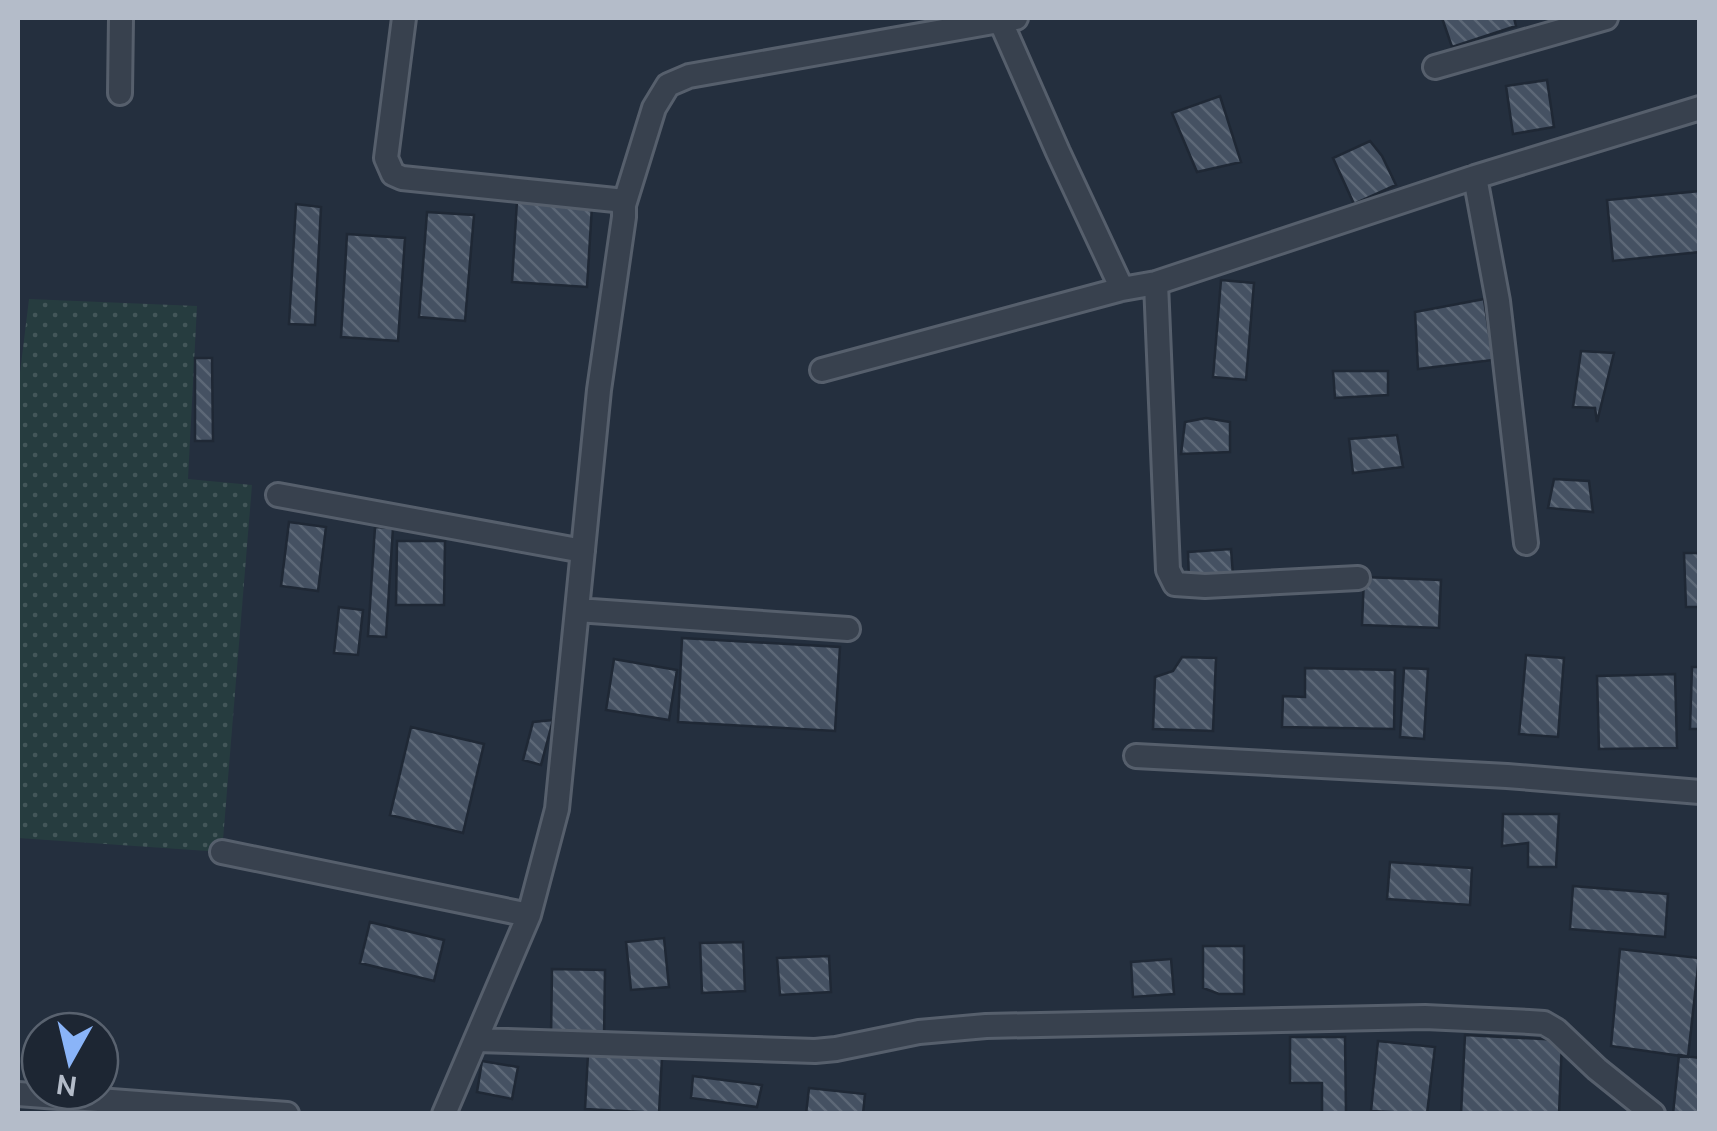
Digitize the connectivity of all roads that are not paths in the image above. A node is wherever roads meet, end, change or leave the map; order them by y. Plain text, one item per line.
1 (121, 18) edge
2 (404, 18) edge
3 (1606, 18) edge
4 (1008, 19) edge
5 (1434, 67) dead end
6 (120, 93) dead end
7 (1700, 108) edge
8 (1475, 177) junction
9 (624, 205) junction
10 (1156, 283) junction
11 (1122, 289) junction
12 (822, 370) dead end
13 (278, 495) dead end
14 (1526, 543) dead end
15 (583, 551) junction
16 (1358, 578) dead end
17 (577, 610) junction
18 (848, 629) dead end
19 (1136, 756) dead end
20 (1700, 792) edge
21 (222, 852) dead end
22 (529, 915) junction
23 (477, 1040) junction
24 (120, 1108) edge
25 (287, 1114) edge
26 (444, 1114) edge
27 (1654, 1114) edge

1 - 6 street
2 - 9 street
3 - 5 street
4 - 9 street
4 - 11 street
7 - 8 street
8 - 10 street
8 - 14 street
9 - 15 street
10 - 11 street
10 - 16 street
11 - 12 street
13 - 15 street
15 - 17 street
17 - 18 street
17 - 22 street
19 - 20 street
21 - 22 street
22 - 23 street
23 - 26 street
23 - 27 street
24 - 25 street

